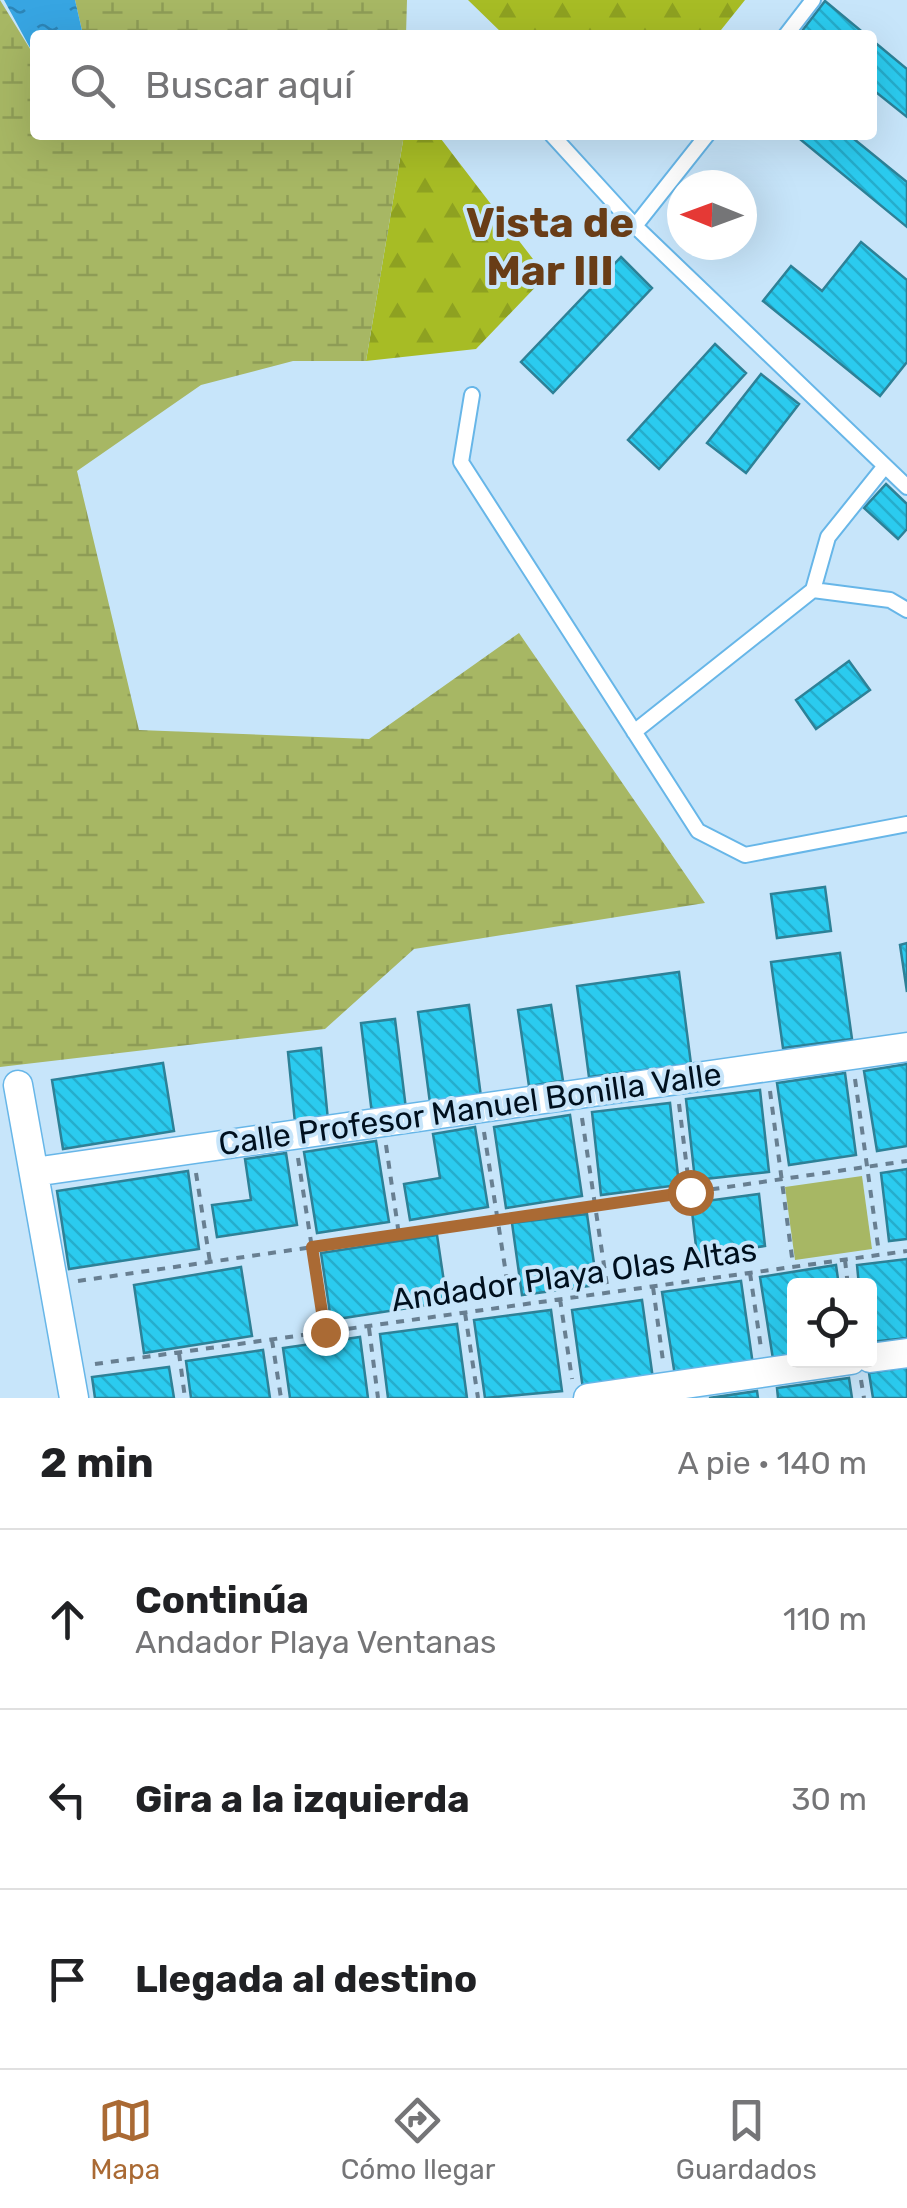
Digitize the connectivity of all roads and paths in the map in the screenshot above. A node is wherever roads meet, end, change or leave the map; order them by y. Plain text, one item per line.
1 (813, 0) edge
2 (790, 30) edge
3 (557, 140) edge
4 (703, 140) edge
5 (635, 226) junction
6 (472, 396) dead end
7 (885, 466) junction
8 (907, 487) edge
9 (812, 590) junction
10 (907, 610) edge
11 (634, 732) junction
12 (907, 824) edge
13 (907, 1047) edge
14 (851, 1055) junction
15 (766, 1067) junction
16 (676, 1080) junction
17 (18, 1085) dead end
18 (578, 1094) junction
19 (480, 1108) junction
20 (383, 1122) junction
21 (295, 1134) junction
22 (193, 1149) junction
23 (907, 1161) edge
24 (867, 1167) junction
25 (34, 1172) junction
26 (782, 1180) junction
27 (690, 1192) junction
28 (595, 1206) junction
29 (498, 1220) junction
30 (399, 1235) junction
31 (312, 1247) junction
32 (907, 1251) edge
33 (879, 1255) junction
34 (844, 1260) junction
35 (210, 1262) junction
36 (793, 1267) junction
37 (750, 1273) junction
38 (847, 1278) edge
39 (54, 1284) junction
40 (653, 1287) junction
41 (608, 1293) junction
42 (560, 1300) junction
43 (511, 1306) junction
44 (465, 1313) junction
45 (368, 1326) junction
46 (325, 1332) junction
47 (272, 1340) junction
48 (179, 1352) junction
49 (907, 1352) edge
50 (877, 1357) edge
51 (68, 1368) junction
52 (797, 1368) edge
53 (764, 1373) junction
54 (667, 1386) junction
55 (580, 1388) edge
56 (74, 1398) edge
57 (185, 1398) edge
58 (281, 1398) edge
59 (378, 1398) edge
60 (478, 1398) edge

1 - 2 lane
3 - 5 lane
4 - 5 lane
5 - 7 lane
6 - 11 lane
7 - 8 lane
7 - 9 lane
9 - 10 lane
9 - 11 lane
11 - 12 lane
13 - 14 street, Calle Profesor Manuel Bonilla Valle
14 - 15 street, Calle Profesor Manuel Bonilla Valle
14 - 24 path
15 - 16 street, Calle Profesor Manuel Bonilla Valle
15 - 26 path
16 - 18 street, Calle Profesor Manuel Bonilla Valle
16 - 27 path
17 - 25 street
18 - 19 street, Calle Profesor Manuel Bonilla Valle
18 - 28 path
19 - 20 street, Calle Profesor Manuel Bonilla Valle
19 - 29 path
20 - 21 street, Calle Profesor Manuel Bonilla Valle
20 - 30 path
21 - 22 street, Calle Profesor Manuel Bonilla Valle
21 - 31 path
22 - 25 street, Calle Profesor Manuel Bonilla Valle
22 - 35 path
23 - 24 path
24 - 26 path
24 - 33 path
25 - 39 street
26 - 27 path
26 - 36 path
27 - 28 path
28 - 29 path
28 - 41 path
29 - 30 path
29 - 43 path
30 - 31 path
31 - 35 path
31 - 46 path
32 - 33 path, Andador Playa Olas Altas
33 - 34 path, Andador Playa Olas Altas
34 - 36 path, Andador Playa Olas Altas
34 - 38 path
35 - 39 path
36 - 37 path, Andador Playa Olas Altas
37 - 40 path, Andador Playa Olas Altas
37 - 53 path
39 - 51 street
40 - 41 path, Andador Playa Olas Altas
40 - 54 path
41 - 42 path, Andador Playa Olas Altas
42 - 43 path, Andador Playa Olas Altas
42 - 55 path
43 - 44 path, Andador Playa Olas Altas
44 - 45 path, Andador Playa Olas Altas
44 - 60 path
45 - 46 path, Andador Playa Olas Altas
45 - 59 path
46 - 47 path, Andador Playa Olas Altas
47 - 48 path, Andador Playa Olas Altas
47 - 58 path
48 - 51 path, Andador Playa Olas Altas
48 - 57 path
49 - 50 street
51 - 56 street
52 - 53 street
53 - 54 street
54 - 55 street

